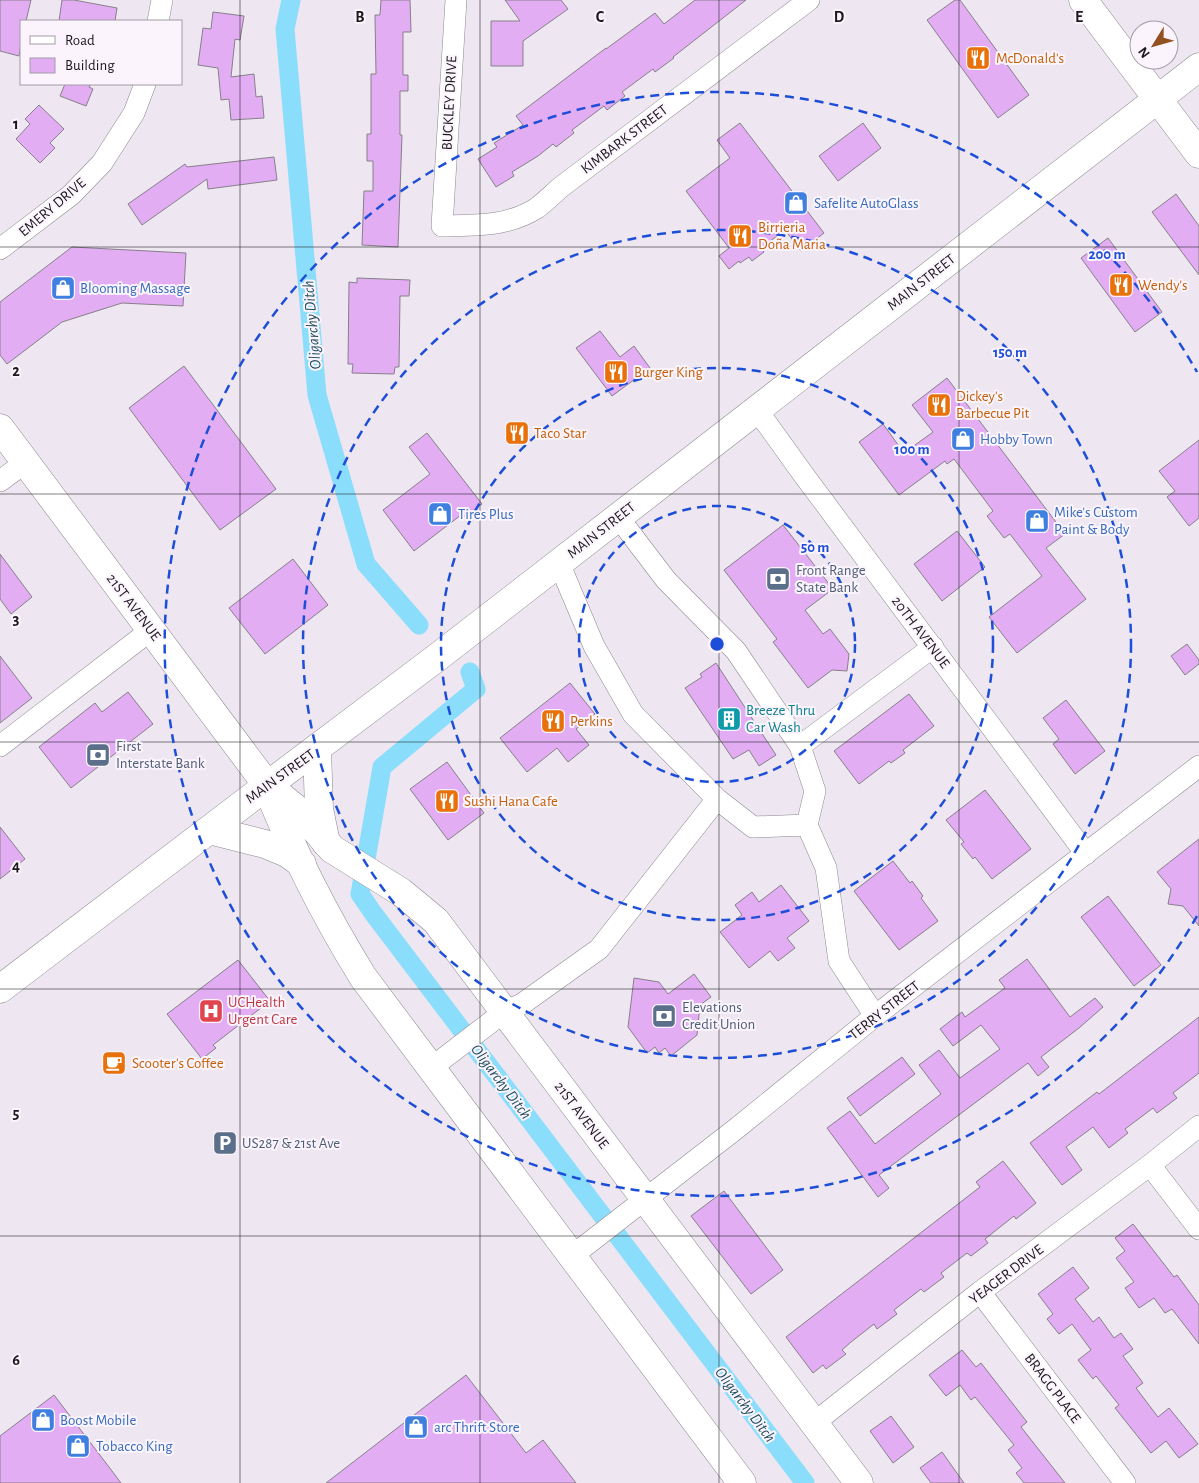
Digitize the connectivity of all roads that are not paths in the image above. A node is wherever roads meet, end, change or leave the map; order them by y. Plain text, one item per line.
1 (162, 0) edge
2 (456, 0) edge
3 (808, 0) edge
4 (1083, 0) edge
5 (158, 20) edge
6 (1199, 66) edge
7 (145, 85) edge
8 (1158, 99) junction
9 (1199, 154) edge
10 (444, 205) joint
11 (0, 249) edge
12 (757, 410) junction
13 (0, 428) edge
14 (26, 462) junction
15 (0, 482) edge
16 (618, 517) junction
17 (559, 563) junction
18 (151, 630) junction
19 (933, 647) junction
20 (0, 746) edge
21 (800, 746) junction
22 (317, 749) junction
23 (1199, 766) edge
24 (267, 785) junction
25 (717, 799) junction
26 (807, 825) junction
27 (208, 830) junction
28 (326, 843) junction
29 (1086, 854) junction
30 (302, 864) junction
31 (0, 989) edge
32 (504, 1012) junction
33 (875, 1016) junction
34 (431, 1068) junction
35 (1199, 1126) edge
36 (1150, 1165) junction
37 (635, 1207) junction
38 (1199, 1229) edge
39 (572, 1256) junction
40 (980, 1292) junction
41 (814, 1423) junction
42 (742, 1483) edge
43 (859, 1483) edge
44 (1125, 1483) edge

1 - 5 street
2 - 10 street, BUCKLEY DRIVE
3 - 10 street, KIMBARK STREET
4 - 8 main road
6 - 8 main road, MAIN STREET
7 - 11 street, EMERY DRIVE
8 - 9 main road
8 - 12 main road, MAIN STREET
12 - 16 main road, MAIN STREET
12 - 19 street, 20TH AVENUE
13 - 14 main road, 21ST AVENUE
14 - 15 street
14 - 18 main road, 21ST AVENUE
16 - 17 main road, MAIN STREET
16 - 21 street
17 - 22 main road, MAIN STREET
17 - 25 street
18 - 20 street
18 - 24 main road, 21ST AVENUE
19 - 21 street
19 - 29 street, 20TH AVENUE
21 - 26 street
22 - 24 main road, MAIN STREET
22 - 28 main road
23 - 29 street, TERRY STREET
24 - 27 main road, MAIN STREET
24 - 28 main road, 21ST AVENUE
24 - 30 main road, 21ST AVENUE
25 - 26 street
25 - 32 street
26 - 33 street
27 - 30 main road
27 - 31 main road, MAIN STREET
28 - 32 main road, 21ST AVENUE
29 - 33 street, TERRY STREET
30 - 34 main road, 21ST AVENUE
32 - 34 street
32 - 37 main road, 21ST AVENUE
33 - 37 street, TERRY STREET
34 - 39 main road, 21ST AVENUE
35 - 36 street, YEAGER DRIVE
36 - 38 street
36 - 40 street, YEAGER DRIVE
37 - 39 street, TERRY STREET
37 - 41 main road, 21ST AVENUE
39 - 42 main road, 21ST AVENUE
40 - 41 street, YEAGER DRIVE
40 - 44 street, BRAGG PLACE
41 - 43 main road, 21ST AVENUE

